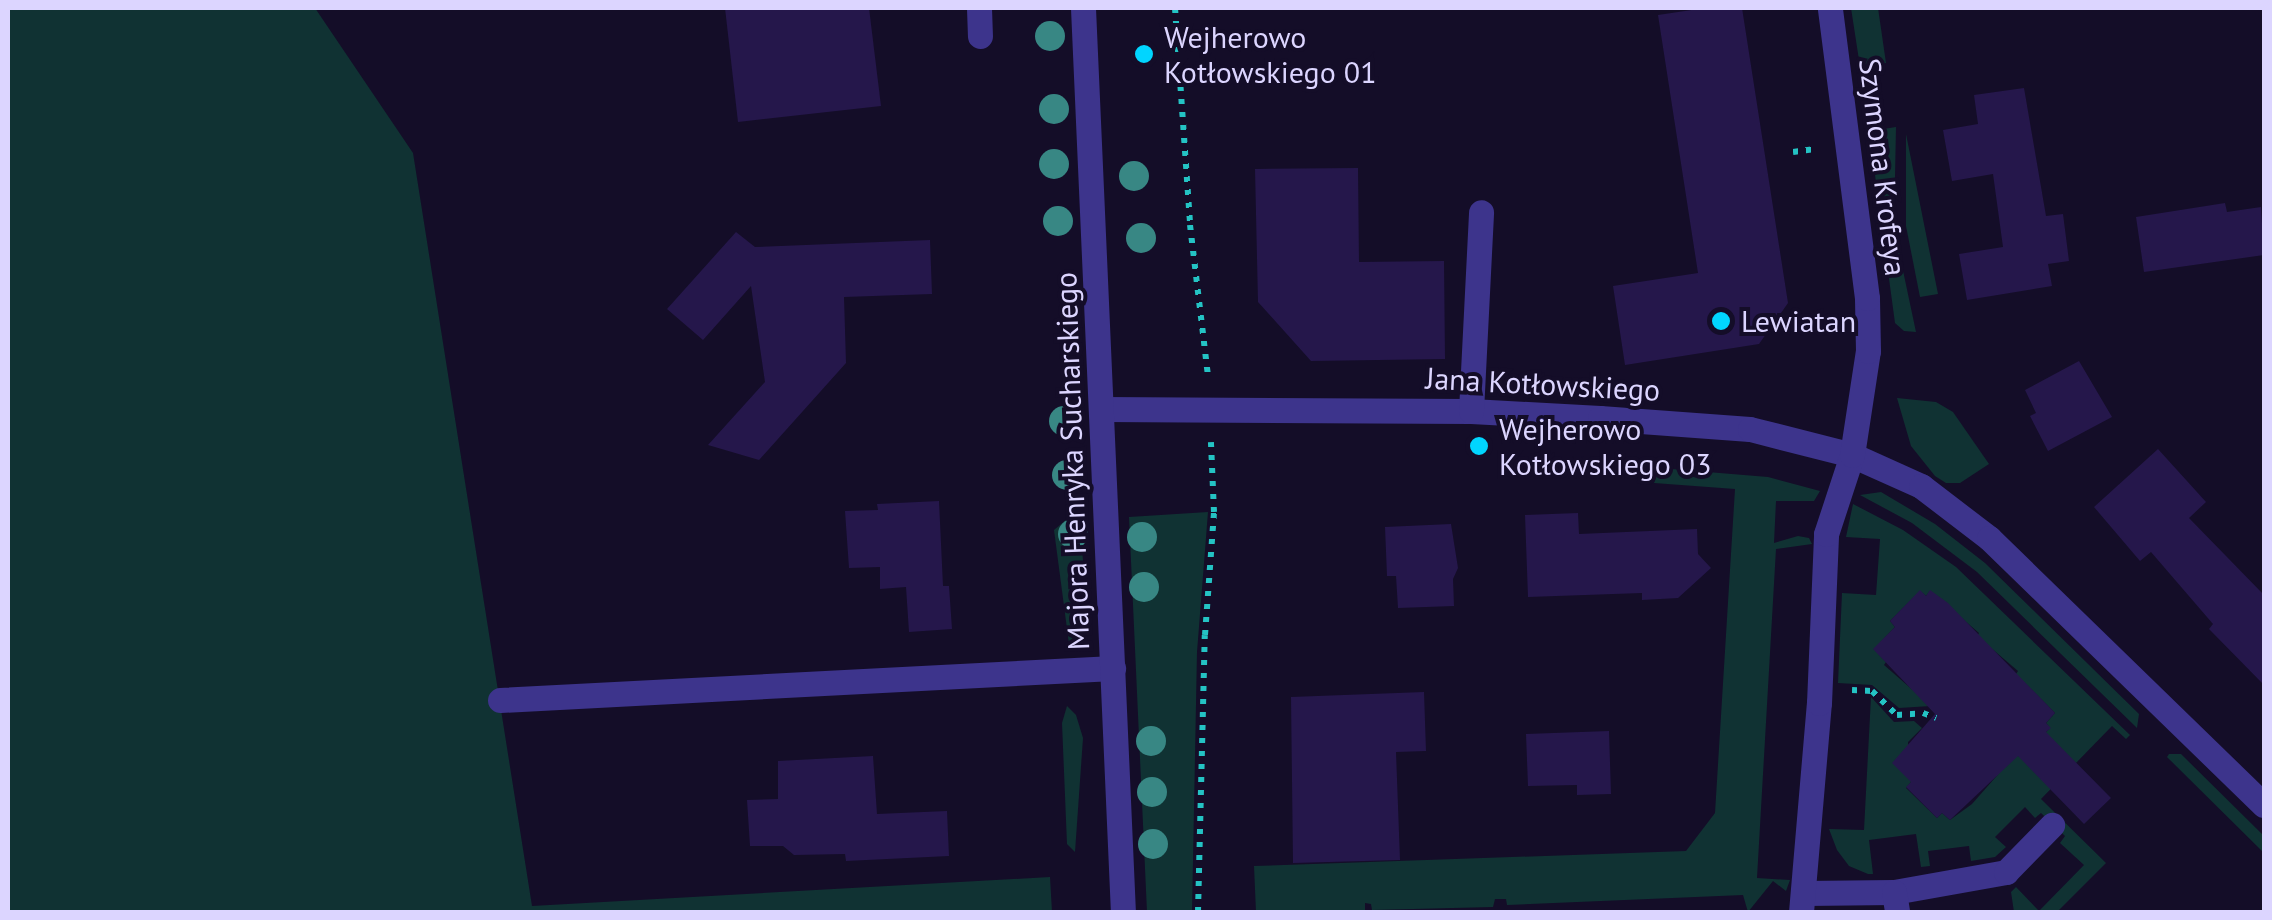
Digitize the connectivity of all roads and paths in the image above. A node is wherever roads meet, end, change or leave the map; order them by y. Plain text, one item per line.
1 (978, 8) edge
2 (1083, 8) edge
3 (1175, 8) edge
4 (1830, 8) edge
5 (980, 36) dead end
6 (1821, 148) dead end
7 (1792, 152) dead end
8 (1481, 212) dead end
9 (1210, 408) junction
10 (1102, 409) junction
11 (1471, 412) junction
12 (1852, 454) junction
13 (1113, 668) junction
14 (1819, 688) junction
15 (500, 700) dead end
16 (1936, 718) dead end
17 (2264, 805) edge
18 (2052, 825) dead end
19 (1896, 902) edge
20 (1803, 903) edge
21 (1123, 912) edge
22 (1198, 912) edge

1 - 5 street
2 - 10 street, Majora Henryka Sucharskiego
3 - 9 path
4 - 12 street, Szymona Krofeya
6 - 7 path
8 - 11 street
9 - 10 street, Jana Kotłowskiego
9 - 11 street, Jana Kotłowskiego
9 - 22 path
10 - 13 street, Majora Henryka Sucharskiego
11 - 12 street, Jana Kotłowskiego
12 - 14 street, Szymona Krofeya
12 - 17 street, Jana Kotłowskiego
13 - 15 street
13 - 21 street, Majora Henryka Sucharskiego
14 - 16 path
14 - 20 street, Szymona Krofeya
18 - 19 street
19 - 20 street

